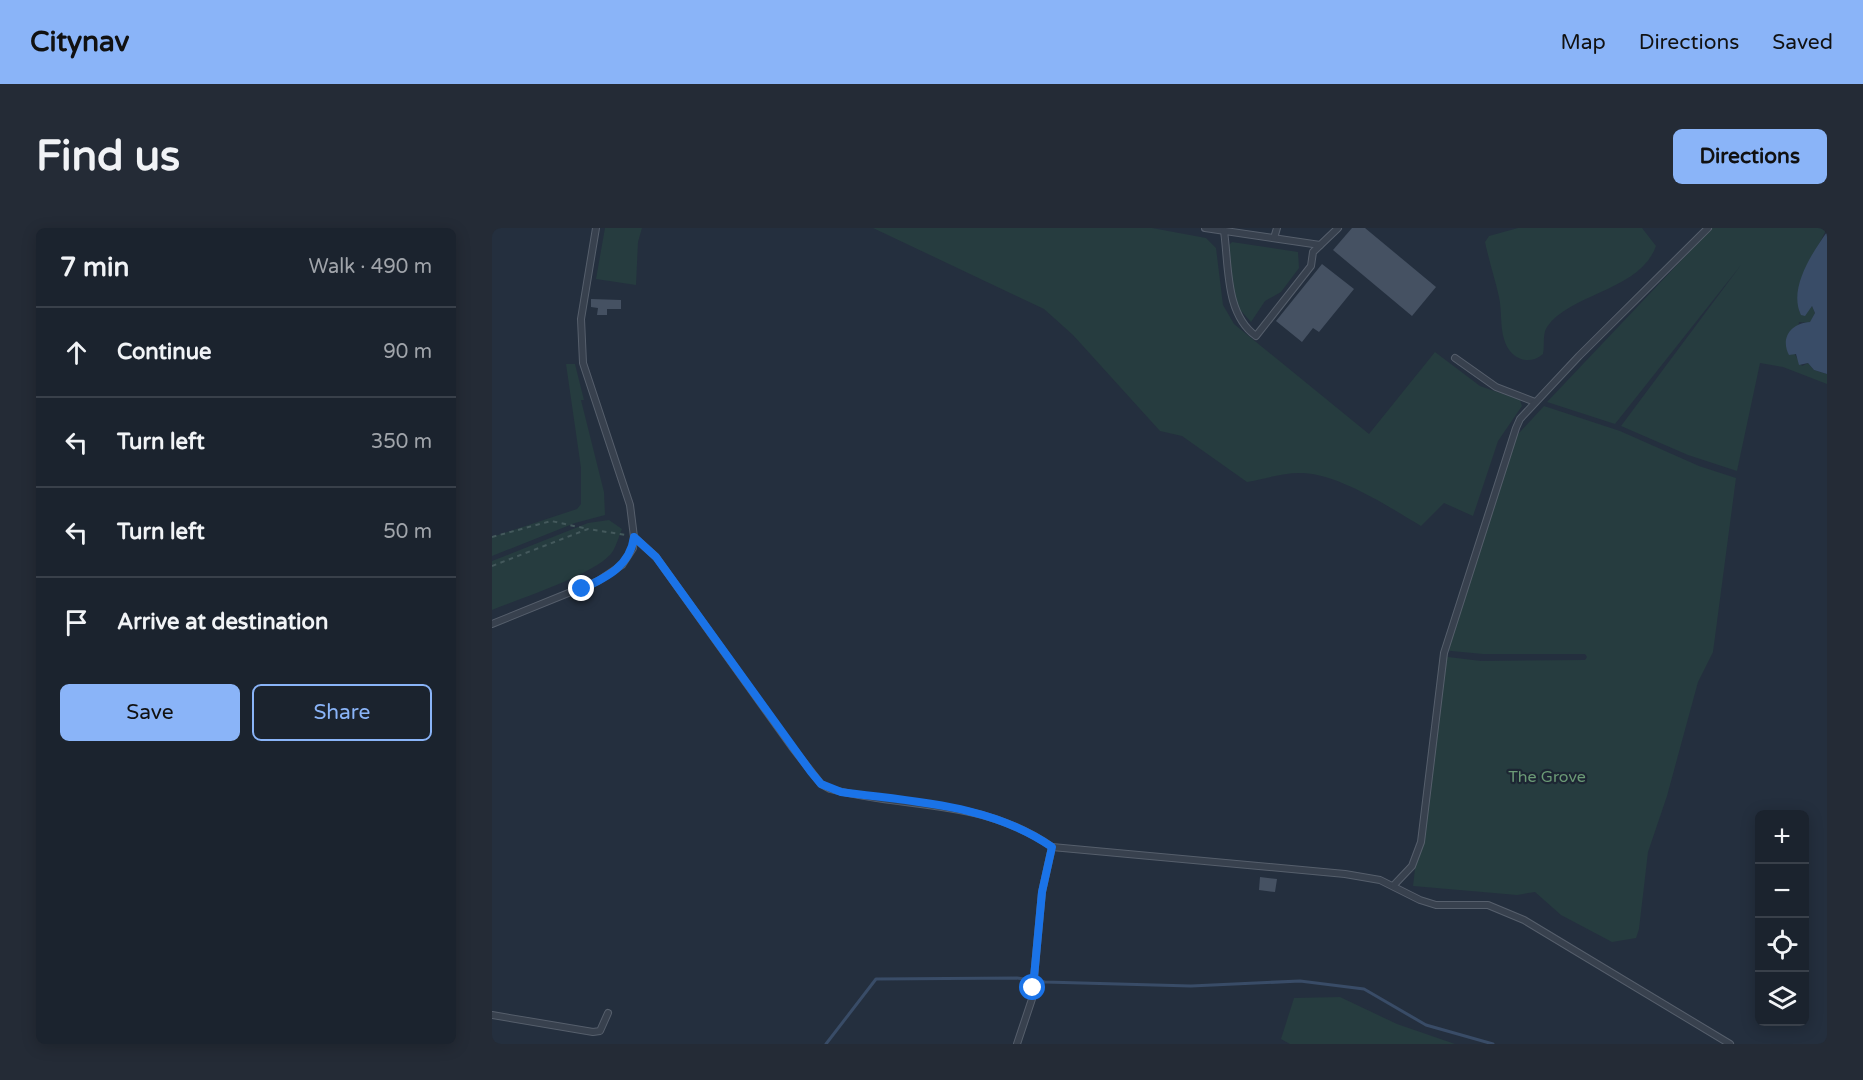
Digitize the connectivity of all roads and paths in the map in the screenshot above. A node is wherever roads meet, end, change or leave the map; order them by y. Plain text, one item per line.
1 (596, 228) edge
2 (1205, 228) edge
3 (1277, 228) edge
4 (1338, 228) edge
5 (1708, 228) edge
6 (1224, 231) junction
7 (1274, 238) junction
8 (1320, 245) junction
9 (1455, 358) dead end
10 (1535, 402) junction
11 (588, 529) junction
12 (492, 537) edge
13 (634, 537) junction
14 (492, 566) edge
15 (492, 624) edge
16 (1052, 847) junction
17 (1394, 885) junction
18 (608, 1013) dead end
19 (492, 1015) edge
20 (1017, 1044) edge
21 (1730, 1044) edge

1 - 13 lane
2 - 6 lane
3 - 7 lane
4 - 8 lane
5 - 10 lane
6 - 7 lane
6 - 8 lane
7 - 8 lane
9 - 10 lane
10 - 17 lane
11 - 12 path
11 - 13 path
11 - 14 path
13 - 15 lane
13 - 16 lane
16 - 17 lane
16 - 20 lane
17 - 21 lane
18 - 19 lane

